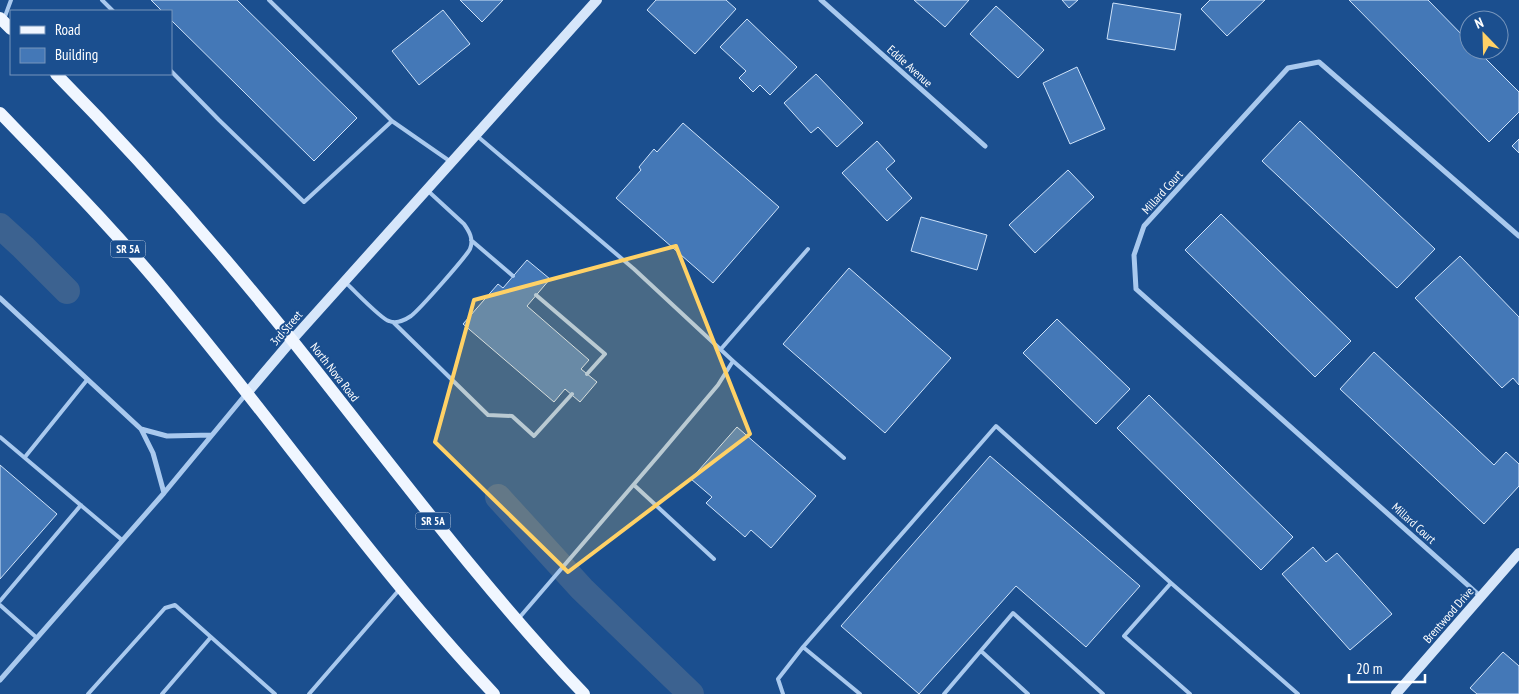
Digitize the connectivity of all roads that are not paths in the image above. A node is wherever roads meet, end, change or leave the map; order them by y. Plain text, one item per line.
1 (11, 0) edge
2 (102, 0) edge
3 (269, 0) edge
4 (597, 0) edge
5 (821, 0) edge
6 (112, 10) edge
7 (5, 23) edge
8 (172, 72) edge
9 (57, 75) edge
10 (0, 112) edge
11 (392, 121) junction
12 (476, 135) junction
13 (985, 146) dead end
14 (451, 162) junction
15 (427, 190) junction
16 (1519, 236) edge
17 (471, 240) junction
18 (808, 249) dead end
19 (513, 276) dead end
20 (344, 281) junction
21 (536, 295) dead end
22 (0, 298) edge
23 (392, 322) junction
24 (292, 340) junction
25 (721, 350) junction
26 (733, 361) junction
27 (587, 374) dead end
28 (87, 380) junction
29 (247, 393) junction
30 (572, 394) dead end
31 (141, 429) junction
32 (212, 435) junction
33 (0, 437) edge
34 (25, 458) junction
35 (844, 458) dead end
36 (634, 485) junction
37 (164, 493) junction
38 (81, 505) junction
39 (122, 540) junction
40 (1518, 557) edge
41 (714, 558) dead end
42 (1171, 583) junction
43 (401, 587) junction
44 (1480, 596) junction
45 (0, 601) edge
46 (0, 605) edge
47 (517, 621) junction
48 (211, 637) junction
49 (37, 638) junction
50 (803, 647) junction
51 (981, 651) junction
52 (0, 680) edge
53 (88, 694) edge
54 (162, 694) edge
55 (276, 694) edge
56 (309, 694) edge
57 (494, 694) edge
58 (584, 694) edge
59 (784, 694) edge
60 (860, 694) edge
61 (944, 694) edge
62 (1028, 694) edge
63 (1103, 694) edge
64 (1190, 694) edge
65 (1298, 694) edge
66 (1397, 694) edge

1 - 7 lane
2 - 6 lane
3 - 11 lane
4 - 12 street, 3rd Street
5 - 13 street, Eddie Avenue
8 - 11 lane
9 - 24 main road, North Nova Road / SR 5A
10 - 29 main road, SR 5A
11 - 14 lane
12 - 14 street, 3rd Street
12 - 25 lane
14 - 15 street, 3rd Street
15 - 17 lane
15 - 20 street, 3rd Street
16 - 44 street, Millard Court
17 - 19 lane
17 - 23 lane
18 - 25 lane
20 - 23 lane
20 - 24 street, 3rd Street
21 - 27 lane
22 - 28 street
23 - 30 lane
24 - 29 street, 3rd Street
24 - 47 main road, North Nova Road / SR 5A
25 - 26 lane
26 - 35 lane
26 - 36 lane
28 - 31 street
28 - 34 lane
29 - 32 street, 3rd Street
29 - 43 main road, SR 5A
31 - 32 street
31 - 37 street
32 - 37 street, 3rd Street
33 - 34 lane
34 - 38 lane
36 - 41 lane
36 - 47 lane
37 - 39 street, 3rd Street
38 - 39 lane
38 - 45 lane
39 - 49 street, 3rd Street
40 - 44 street, Brentwood Drive
42 - 50 lane
42 - 64 lane
42 - 65 lane
43 - 56 lane
43 - 57 main road, SR 5A
44 - 66 street, Brentwood Drive
46 - 49 lane
47 - 58 main road, North Nova Road / SR 5A
48 - 53 lane
48 - 54 lane
48 - 55 lane
49 - 52 street, 3rd Street
50 - 59 lane
50 - 60 lane
51 - 61 lane
51 - 62 lane
51 - 63 lane

